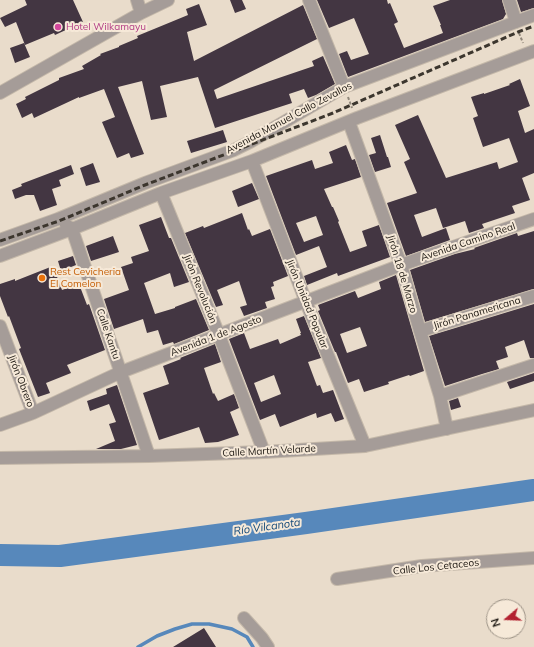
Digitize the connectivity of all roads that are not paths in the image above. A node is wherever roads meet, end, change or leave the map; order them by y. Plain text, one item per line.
1 (137, 0) edge
2 (168, 0) edge
3 (308, 0) edge
4 (508, 0) edge
5 (141, 13) junction
6 (534, 15) edge
7 (516, 22) junction
8 (530, 52) edge
9 (344, 87) junction
10 (0, 93) edge
11 (353, 120) junction
12 (252, 161) junction
13 (161, 193) junction
14 (58, 218) junction
15 (534, 219) edge
16 (72, 229) junction
17 (0, 240) edge
18 (0, 256) edge
19 (401, 265) junction
20 (534, 296) edge
21 (306, 302) junction
22 (0, 326) edge
23 (420, 331) junction
24 (219, 335) junction
25 (534, 365) edge
26 (121, 372) junction
27 (440, 396) junction
28 (534, 410) edge
29 (33, 412) junction
30 (0, 425) edge
31 (447, 429) junction
32 (365, 446) junction
33 (264, 452) junction
34 (149, 456) junction
35 (0, 458) edge
36 (534, 558) edge
37 (338, 579) dead end
38 (244, 618) dead end
39 (268, 647) edge

1 - 5 street
2 - 5 street
3 - 9 street
4 - 7 street
5 - 10 street
6 - 7 street, Avenida Manuel Callo Zevallos
7 - 9 street, Avenida Manuel Callo Zevallos
8 - 11 street, Avenida Manuel Callo Zevallos
9 - 14 street, Avenida Manuel Callo Zevallos
11 - 12 street, Avenida Manuel Callo Zevallos
11 - 19 street, Jirón 18 de Marzo
12 - 13 street, Avenida Manuel Callo Zevallos
12 - 21 street, Jirón Unidad Popular
13 - 16 street, Avenida Manuel Callo Zevallos
13 - 24 street, Jirón Revolución
14 - 16 street
14 - 17 street, Avenida Manuel Callo Zevallos
15 - 19 street, Avenida Camino Real
16 - 18 street, Avenida Manuel Callo Zevallos
16 - 26 street, Calle Kantu
19 - 21 street, Avenida 1 de Agosto
19 - 23 street, Jirón 18 de Marzo
20 - 23 street, Jirón Panamericana
21 - 24 street, Avenida 1 de Agosto
21 - 32 street, Jirón Unidad Popular
22 - 29 street, Jirón Obrero
23 - 27 street, Jirón 18 de Marzo
24 - 26 street, Avenida 1 de Agosto
24 - 33 street, Jirón Revolución
25 - 27 street
26 - 29 street, Avenida 1 de Agosto
26 - 34 street, Calle Kantu
27 - 31 street, Jirón 18 de Marzo
28 - 31 street, Calle Martín Velarde
29 - 30 street, Avenida 1 de Agosto
31 - 32 street, Calle Martín Velarde
32 - 33 street, Calle Martín Velarde
33 - 34 street, Calle Martín Velarde
34 - 35 street, Calle Martín Velarde
36 - 37 street, Calle Los Cetaceos
38 - 39 street

